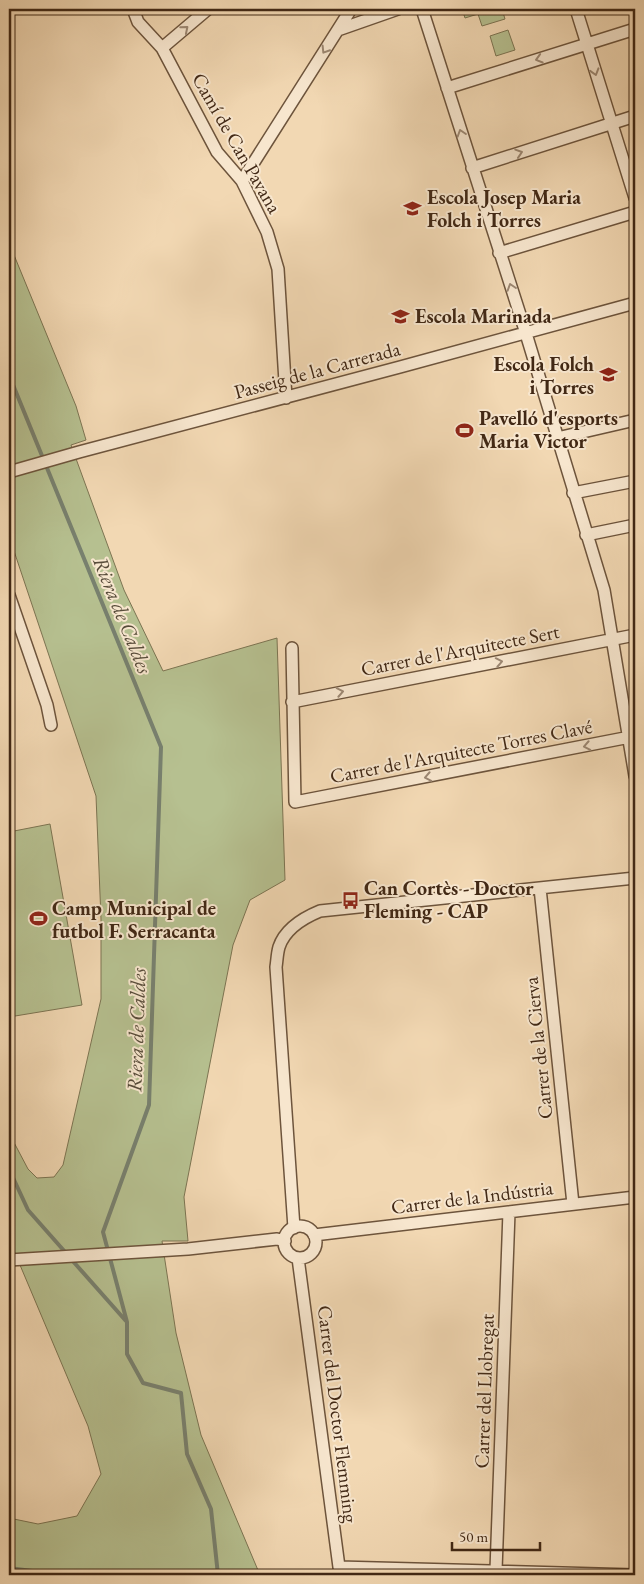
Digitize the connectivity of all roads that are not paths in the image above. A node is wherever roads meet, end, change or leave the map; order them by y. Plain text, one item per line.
1 (134, 9) edge
2 (208, 9) edge
3 (351, 9) edge
4 (398, 9) edge
5 (422, 9) edge
6 (576, 9) edge
7 (635, 28) edge
8 (338, 30) junction
9 (586, 44) junction
10 (162, 48) junction
11 (447, 88) junction
12 (635, 116) edge
13 (611, 124) junction
14 (472, 168) junction
15 (242, 181) junction
16 (635, 198) edge
17 (635, 212) edge
18 (499, 253) junction
19 (635, 303) edge
20 (526, 334) junction
21 (286, 398) junction
22 (635, 420) edge
23 (557, 438) junction
24 (9, 472) edge
25 (635, 481) edge
26 (573, 493) junction
27 (635, 525) edge
28 (586, 535) junction
29 (9, 595) edge
30 (635, 635) edge
31 (612, 640) junction
32 (292, 648) dead end
33 (292, 702) junction
34 (51, 726) dead end
35 (632, 737) edge
36 (635, 776) edge
37 (635, 878) edge
38 (540, 888) junction
39 (635, 1197) edge
40 (573, 1204) junction
41 (509, 1212) junction
42 (294, 1228) junction
43 (314, 1235) junction
44 (285, 1242) junction
45 (298, 1258) junction
46 (9, 1260) edge
47 (496, 1570) junction
48 (340, 1571) edge
49 (635, 1575) edge

1 - 10 street, Camí de Can Pavana
10 -> 2 street
3 - 8 street
4 - 8 street
5 - 11 street
6 - 9 street
7 - 9 street
8 -> 15 street
9 -> 11 street
9 -> 13 street
10 - 15 street, Camí de Can Pavana
14 -> 11 street
12 - 13 street
14 -> 13 street
13 - 16 street
14 - 18 street
15 - 21 street, Camí de Can Pavana
17 - 18 street
20 -> 18 street
19 - 20 street, Passeig de la Carrerada
20 - 21 street, Passeig de la Carrerada
20 - 23 street
21 - 24 street, Passeig de la Carrerada
22 - 23 street
23 - 26 street
25 - 26 street
26 - 28 street
27 - 28 street
28 - 31 street
29 - 34 street
30 - 31 street, Carrer de l'Arquitecte Sert
33 -> 31 street, Carrer de l'Arquitecte Sert
31 - 35 street
32 - 33 street
35 -> 33 street, Carrer de l'Arquitecte Torres Clavé
35 - 36 street
37 - 38 street
38 - 40 street, Carrer de la Cierva
38 - 42 street
39 - 40 street, Carrer de la Indústria
40 - 41 street, Carrer de la Indústria
41 - 43 street, Carrer de la Indústria
41 - 47 street, Carrer del Llobregat
42 - 43 street
42 - 44 street
43 - 45 street
44 - 45 street
44 - 46 street
45 - 48 street, Carrer del Doctor Flemming
47 - 48 street
47 - 49 street

